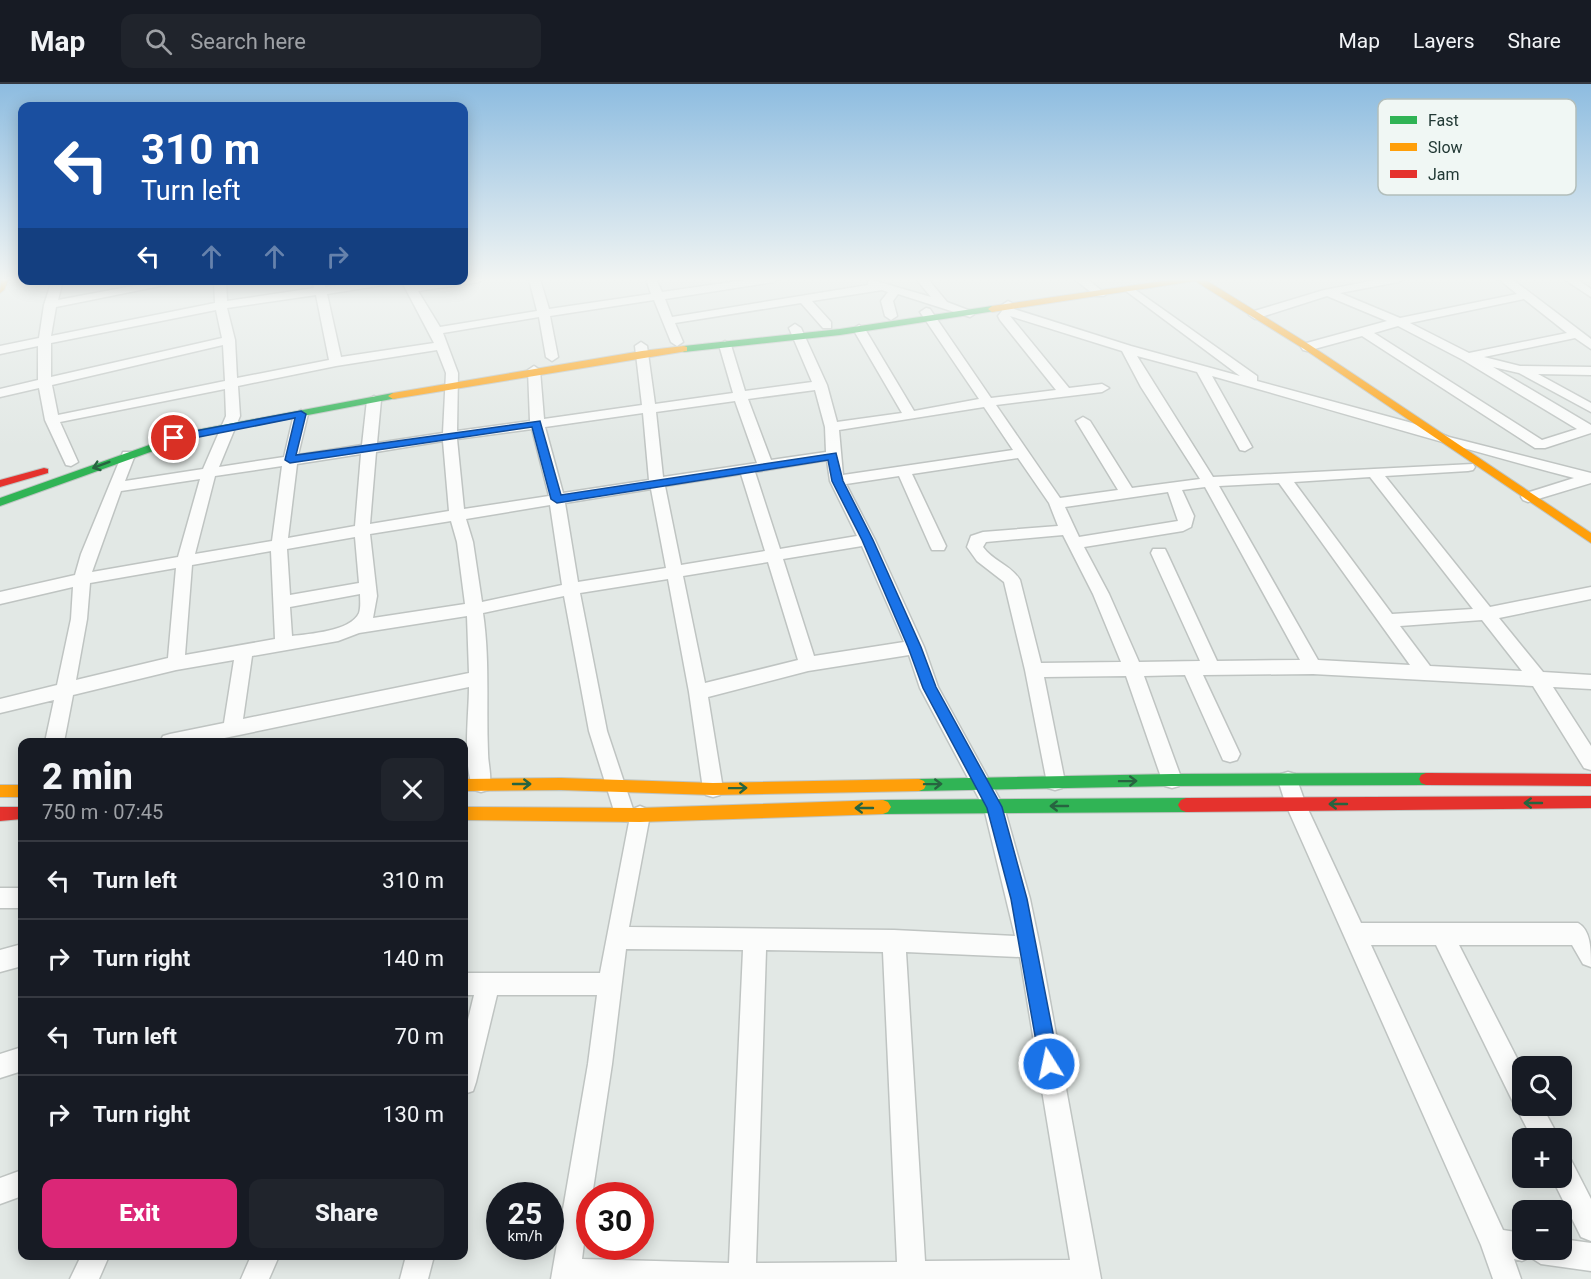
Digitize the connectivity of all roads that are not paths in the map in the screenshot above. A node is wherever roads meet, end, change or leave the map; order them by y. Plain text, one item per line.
1 (44, 335) edge
2 (78, 335) edge
3 (228, 335) edge
4 (330, 335) edge
5 (437, 335) edge
6 (452, 335) edge
7 (548, 335) edge
8 (674, 335) edge
9 (765, 335) edge
10 (782, 335) edge
11 (799, 335) edge
12 (862, 335) edge
13 (941, 335) edge
14 (1018, 335) edge
15 (1088, 335) edge
16 (1195, 335) edge
17 (1271, 335) edge
18 (1288, 335) edge
19 (1350, 335) edge
20 (1369, 335) edge
21 (1424, 335) edge
22 (1574, 335) edge
23 (1579, 335) edge
24 (439, 338) junction
25 (229, 340) junction
26 (43, 342) junction
27 (677, 342) junction
28 (725, 345) junction
29 (1591, 345) edge
30 (1307, 347) junction
31 (1127, 349) junction
32 (0, 350) edge
33 (642, 350) junction
34 (552, 357) junction
35 (1467, 357) junction
36 (336, 362) junction
37 (534, 370) junction
38 (1202, 370) junction
39 (1520, 370) junction
40 (1591, 371) edge
41 (452, 379) junction
42 (46, 381) junction
43 (232, 382) junction
44 (819, 385) junction
45 (1261, 386) junction
46 (1102, 388) dead end
47 (1065, 392) junction
48 (0, 393) edge
49 (740, 396) junction
50 (374, 400) junction
51 (987, 402) junction
52 (650, 407) junction
53 (1591, 408) edge
54 (301, 414) junction
55 (910, 416) junction
56 (52, 420) junction
57 (1083, 421) dead end
58 (230, 422) junction
59 (537, 423) junction
60 (1407, 426) junction
61 (832, 427) junction
62 (1589, 429) edge
63 (450, 436) junction
64 (1444, 440) junction
65 (1540, 446) junction
66 (370, 447) junction
67 (1245, 447) dead end
68 (1023, 453) junction
69 (128, 455) junction
70 (833, 456) junction
71 (1511, 456) junction
72 (290, 460) junction
73 (71, 462) junction
74 (766, 466) junction
75 (1468, 467) junction
76 (747, 470) junction
77 (904, 472) junction
78 (1374, 472) junction
79 (209, 473) junction
80 (1283, 477) junction
81 (1591, 478) edge
82 (837, 481) junction
83 (1209, 482) junction
84 (657, 483) junction
85 (0, 484) edge
86 (1173, 486) junction
87 (116, 487) junction
88 (1127, 492) junction
89 (1528, 496) junction
90 (557, 499) junction
91 (0, 502) edge
92 (1056, 503) junction
93 (457, 515) junction
94 (363, 530) junction
95 (1070, 537) junction
96 (1591, 539) edge
97 (867, 540) junction
98 (279, 545) junction
99 (938, 546) dead end
100 (1591, 551) edge
101 (1159, 554) dead end
102 (775, 555) junction
103 (185, 562) junction
104 (674, 572) junction
105 (82, 579) junction
106 (367, 587) junction
107 (571, 589) junction
108 (1591, 593) edge
109 (0, 598) edge
110 (283, 602) junction
111 (475, 609) junction
112 (1486, 614) junction
113 (1387, 621) junction
114 (355, 627) junction
115 (284, 644) junction
116 (915, 647) junction
117 (244, 651) junction
118 (176, 663) junction
119 (808, 664) junction
120 (1190, 667) junction
121 (1211, 667) junction
122 (1313, 667) junction
123 (1132, 668) junction
124 (1034, 670) junction
125 (1425, 673) junction
126 (479, 678) junction
127 (1539, 680) junction
128 (1591, 682) edge
129 (64, 690) junction
130 (698, 692) junction
131 (0, 706) edge
132 (232, 730) junction
133 (56, 738) edge
134 (191, 738) edge
135 (1230, 754) dead end
136 (471, 757) edge
137 (1591, 762) edge
138 (1172, 780) junction
139 (1288, 780) junction
140 (1591, 780) edge
141 (1055, 782) junction
142 (481, 784) junction
143 (982, 784) junction
144 (468, 785) edge
145 (616, 786) junction
146 (713, 789) junction
147 (0, 791) edge
148 (18, 791) edge
149 (1591, 802) edge
150 (1296, 805) junction
151 (994, 807) junction
152 (18, 813) edge
153 (0, 814) edge
154 (468, 814) edge
155 (632, 814) junction
156 (0, 898) edge
157 (18, 898) edge
158 (1354, 934) junction
159 (1442, 934) junction
160 (1585, 934) edge
161 (616, 938) junction
162 (755, 939) junction
163 (894, 941) junction
164 (1029, 947) junction
165 (18, 956) edge
166 (1591, 956) edge
167 (0, 962) edge
168 (468, 984) edge
169 (609, 984) junction
170 (488, 985) junction
171 (18, 1060) edge
172 (0, 1066) edge
173 (468, 1066) edge
174 (1512, 1073) edge
175 (18, 1184) edge
176 (1572, 1188) edge
177 (0, 1191) edge
178 (1591, 1227) edge
179 (1494, 1242) junction
180 (1512, 1245) edge
181 (1572, 1254) edge
182 (1591, 1257) edge
183 (93, 1260) edge
184 (263, 1260) edge
185 (419, 1260) edge
186 (565, 1276) edge
187 (742, 1277) junction
188 (912, 1277) edge
189 (1086, 1277) edge
190 (84, 1279) edge
191 (255, 1279) edge
192 (414, 1279) edge
193 (1507, 1279) edge

1 - 26 street
2 - 26 street
3 - 25 street
4 - 36 street
5 - 24 street
6 - 24 street
7 - 34 street
8 - 27 street
9 - 27 street
10 - 28 street
11 - 44 street
12 - 55 street
13 - 51 street
14 - 47 street
15 - 31 street
16 - 45 street
17 - 60 street
18 - 30 street
19 - 30 street
20 - 65 street
21 - 35 street
22 - 35 street
23 - 29 street
24 - 36 street
24 - 41 street
25 - 42 street
25 - 43 street
26 - 32 street
26 - 42 street
27 - 33 street
28 - 33 street
28 - 49 street
30 - 64 street
31 - 38 street
31 - 83 street
33 - 34 street
33 - 37 street
33 - 52 street
34 - 41 street
35 - 39 street
35 - 62 street
36 - 43 street
37 - 41 street
37 - 59 street
38 - 45 street
38 - 67 street
39 - 40 street
39 - 53 street
41 - 50 street
41 - 58 street
41 - 63 street
42 - 48 street
42 - 56 street
43 - 56 street
43 - 58 street
44 - 49 street
44 - 61 street
45 - 60 street
46 - 47 street
47 - 51 street
49 - 52 street
49 - 74 street
50 - 54 street
50 - 66 street
51 - 55 street
51 - 68 street
52 - 59 street
52 - 84 street
54 - 58 street
54 - 72 street
55 - 61 street
56 - 73 street
57 - 88 street
58 - 69 street
58 - 73 street
58 - 79 street
59 - 63 street
59 - 90 street
60 - 64 street
60 - 75 street
61 - 70 street
62 - 65 street
63 - 66 street
63 - 93 street
64 - 71 street
64 - 89 street
65 - 71 street
66 - 72 street
66 - 94 street
68 - 77 street
68 - 92 street
69 - 87 street
69 -> 91 street
70 - 74 street
70 - 82 street
71 - 81 street
72 - 79 street
72 - 98 street
73 - 85 street
74 - 76 street
75 - 78 street
75 - 100 street
76 - 84 street
76 - 102 street
77 - 82 street
77 - 99 street
78 - 80 street
78 - 112 street
79 - 87 street
79 - 103 street
80 - 83 street
80 - 113 street
81 - 89 street
82 - 97 street
83 - 86 street
83 - 122 street
84 - 90 street
84 - 104 street
86 - 88 street
86 - 95 street
87 - 105 street
88 - 92 street
89 - 96 street
90 - 93 street
90 - 107 street
92 - 95 street
93 - 94 street
93 - 111 street
94 - 98 street
94 - 106 street
95 - 123 street
95 - 124 street
97 - 102 street
97 - 116 street
98 - 103 street
98 - 110 street
101 - 121 street
102 - 104 street
102 - 119 street
103 - 105 street
103 - 118 street
104 - 107 street
104 - 130 street
105 - 109 street
105 - 129 street
106 - 110 street
106 - 114 street
107 - 111 street
107 - 145 street
108 - 112 street
110 - 115 street
111 - 114 street
111 - 126 street
112 - 113 street
112 - 127 street
113 - 125 street
114 - 115 street
115 - 117 street
116 - 119 street
116 - 143 street
117 - 118 street
117 - 132 street
118 - 129 street
119 - 130 street
120 - 121 street
120 - 123 street
120 - 135 street
121 - 122 street
122 - 125 street
123 - 124 street
123 - 138 street
124 - 141 street
125 - 127 street
126 - 132 street
126 - 136 street
127 - 128 street
127 - 137 street
129 - 131 street
129 - 133 street
130 - 146 street
132 - 134 street
136 - 142 street
138 - 139 street
141 -> 138 street
139 - 140 street
139 - 150 street
141 - 143 street
142 - 144 street
142 -> 145 street
146 -> 143 street
143 - 151 street
145 - 146 street
145 - 155 street
147 - 148 street
149 -> 150 street
150 -> 151 street
150 - 158 street
151 -> 155 street
151 - 164 street
152 - 153 street
154 - 155 street
155 - 161 street
156 - 157 street
158 - 159 street
158 - 179 street
159 - 160 street
159 - 174 street
160 - 166 street
161 - 162 street
161 - 169 street
162 - 163 street
162 - 187 street
163 - 164 street
163 - 188 street
164 - 189 street
165 - 167 street
168 - 170 street
169 - 170 street
169 - 186 street
170 - 173 street
171 - 172 street
175 - 177 street
176 - 178 street
179 - 180 street
179 - 193 street
181 - 182 street
183 - 190 street
184 - 191 street
185 - 192 street
186 - 187 street
187 - 188 street
188 - 189 street

